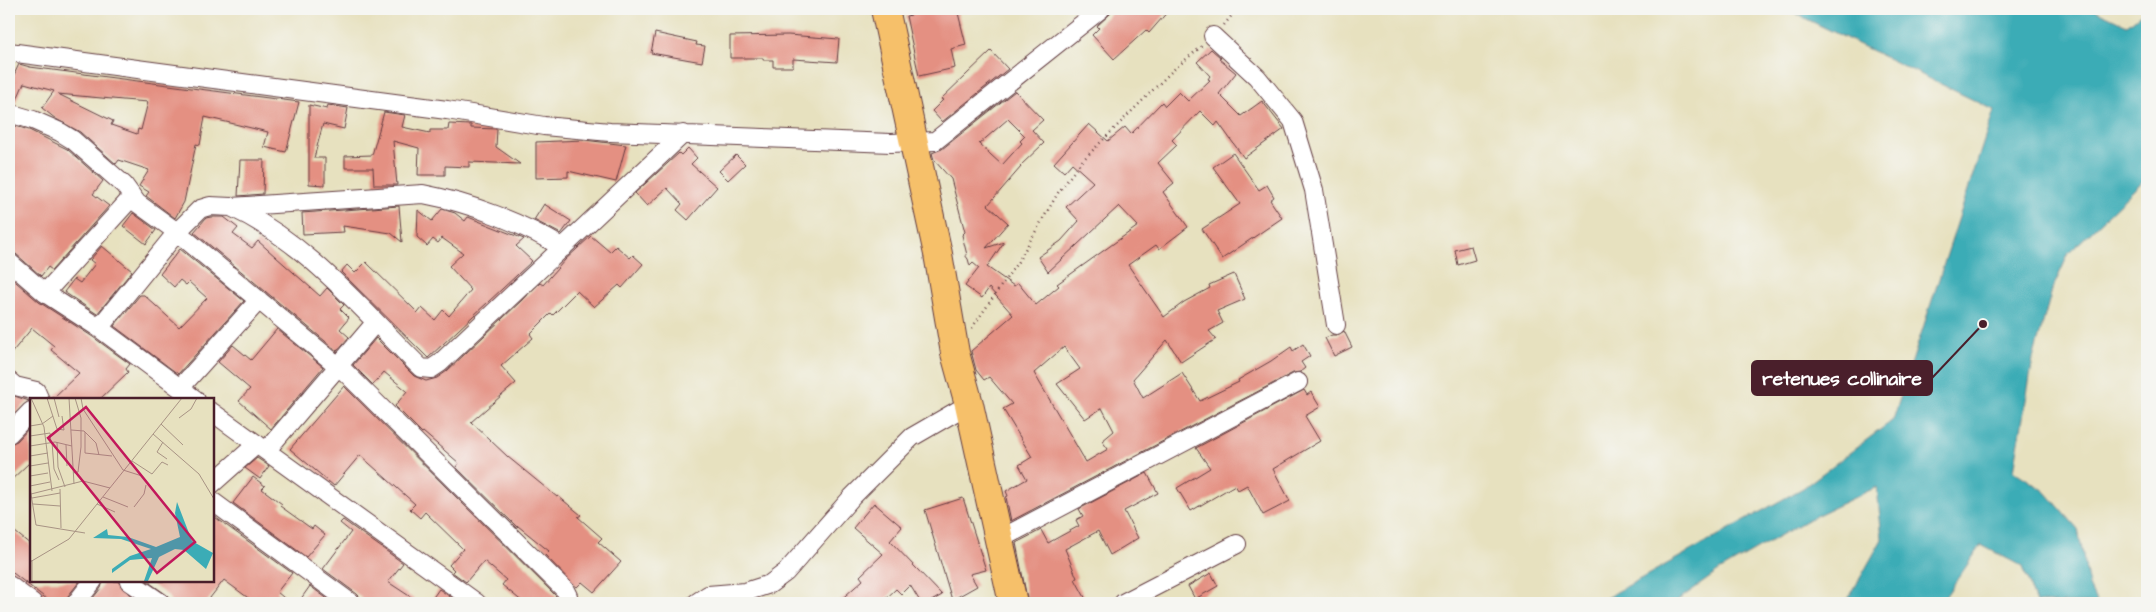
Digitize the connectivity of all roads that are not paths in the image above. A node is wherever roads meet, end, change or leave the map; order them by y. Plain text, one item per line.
1 (885, 9) edge
2 (1101, 9) edge
3 (1213, 36) road end
4 (9, 52) edge
5 (9, 113) edge
6 (683, 134) junction
7 (914, 142) junction
8 (132, 197) junction
9 (230, 207) junction
10 (177, 232) junction
11 (563, 248) junction
12 (9, 262) edge
13 (45, 293) junction
14 (259, 300) junction
15 (375, 323) junction
16 (1336, 325) dead end
17 (99, 328) junction
18 (338, 366) junction
19 (9, 381) edge
20 (1298, 382) dead end
21 (180, 388) junction
22 (39, 398) edge
23 (193, 398) edge
24 (969, 404) junction
25 (30, 411) edge
26 (214, 413) edge
27 (9, 434) edge
28 (262, 448) junction
29 (214, 483) edge
30 (214, 502) edge
31 (1000, 539) junction
32 (1236, 544) dead end
33 (92, 582) edge
34 (130, 582) edge
35 (9, 585) edge
36 (33, 603) edge
37 (76, 603) edge
38 (161, 603) edge
39 (351, 603) edge
40 (477, 603) edge
41 (567, 603) edge
42 (696, 603) edge
43 (1013, 603) edge
44 (1123, 603) edge

1 - 7 main road
2 - 7 street
3 - 16 street
4 - 6 street
5 - 8 street
6 - 7 street
6 - 11 street
7 - 24 main road
8 - 10 street
8 - 13 street
9 - 10 street
9 - 11 street
9 - 15 street
10 - 14 street
10 - 17 street
11 - 15 street
12 - 13 street
13 - 17 street
14 - 18 street
14 - 21 street
15 - 18 street
17 - 21 street
18 - 28 street
18 - 41 street
19 - 22 street
20 - 31 street
21 - 23 street
24 - 31 main road
24 - 42 street
25 - 27 street
26 - 28 street
28 - 29 street
28 - 40 street
30 - 39 street
31 - 43 main road
32 - 44 street
33 - 37 street
34 - 38 street
35 - 36 street

